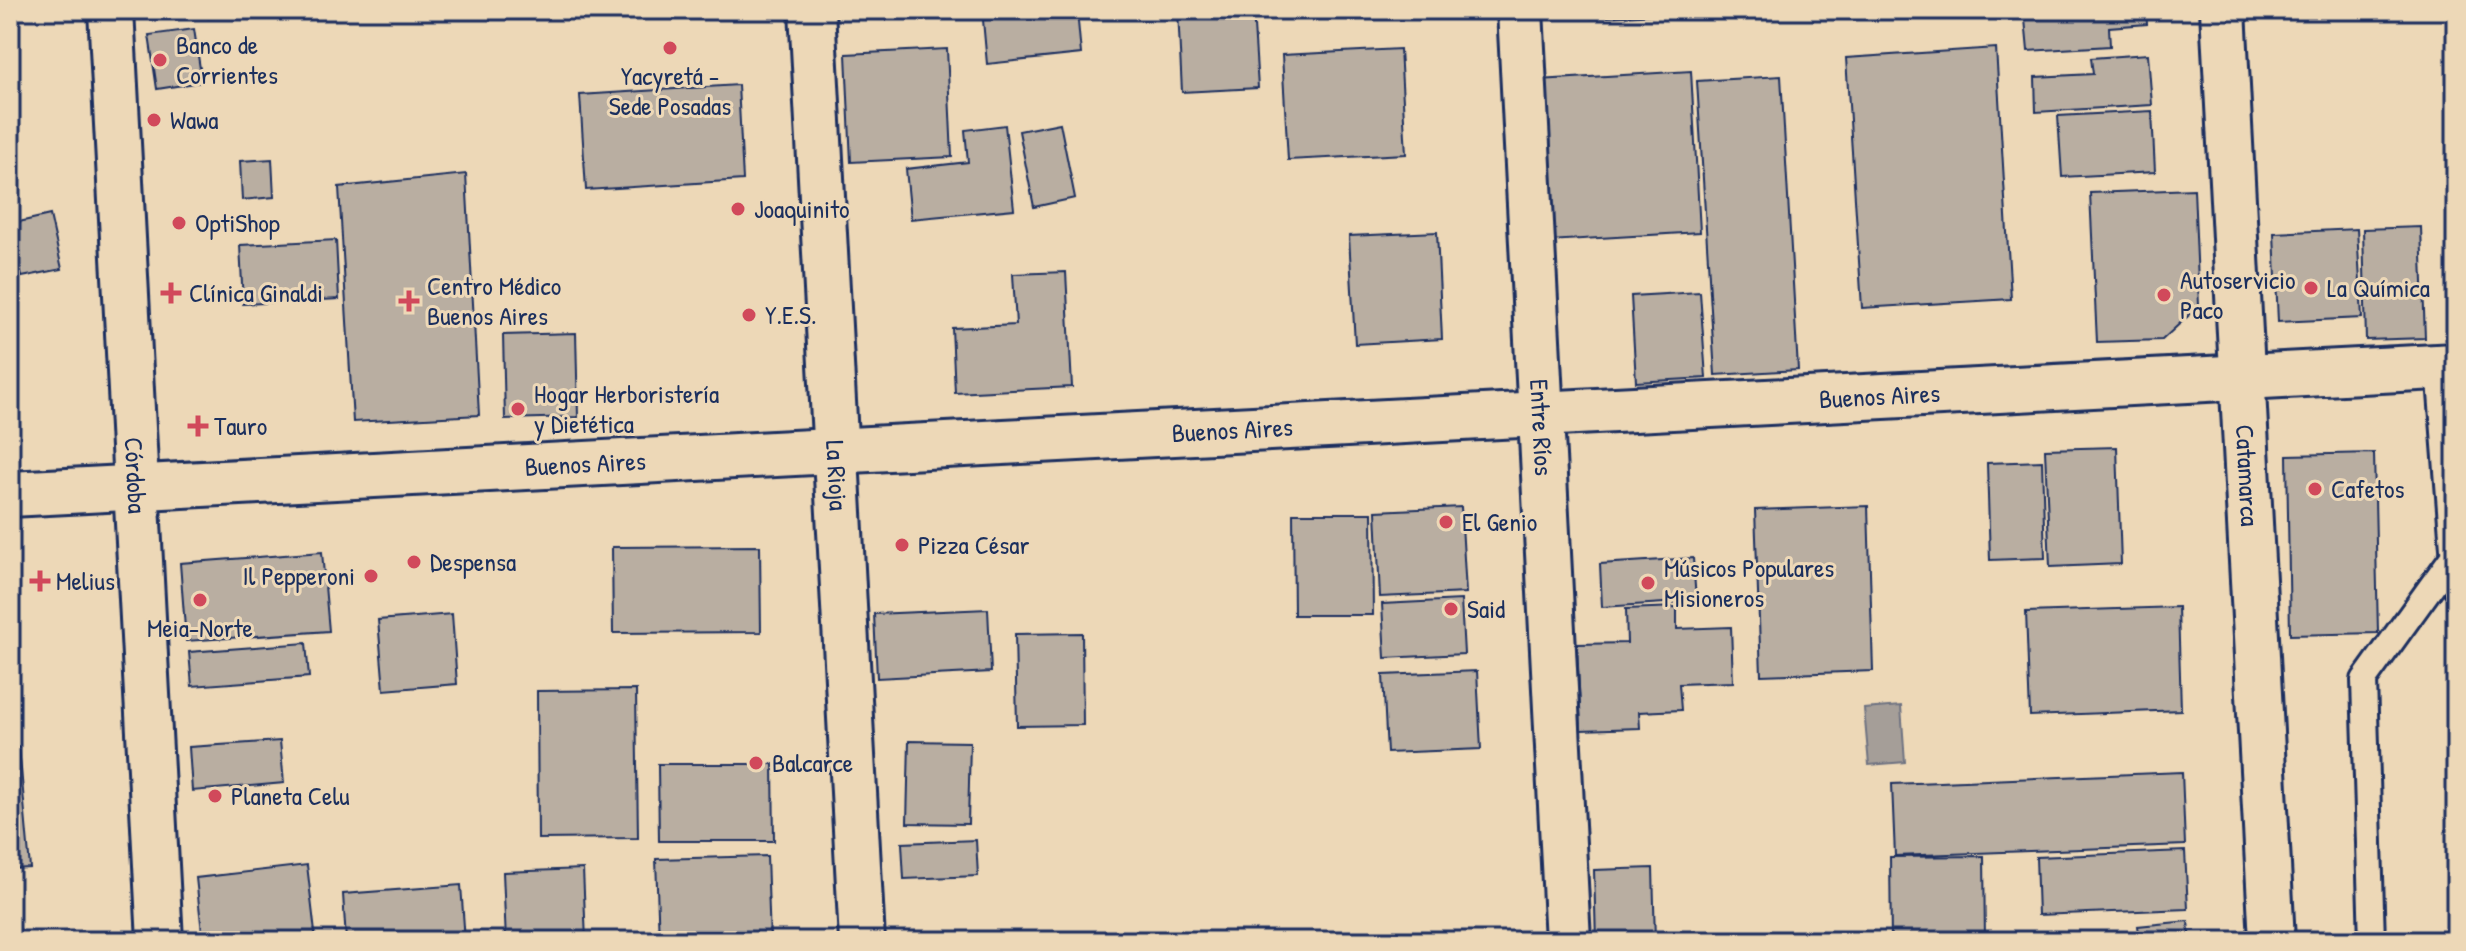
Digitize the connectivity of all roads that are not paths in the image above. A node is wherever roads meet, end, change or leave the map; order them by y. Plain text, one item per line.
1 (111, 10) edge
2 (812, 10) edge
3 (1520, 10) edge
4 (2223, 10) edge
5 (2448, 366) edge
6 (2243, 377) junction
7 (1541, 414) junction
8 (836, 451) junction
9 (137, 488) junction
10 (10, 494) edge
11 (2452, 501) edge
12 (2454, 555) junction
13 (2456, 587) edge
14 (160, 941) edge
15 (862, 941) edge
16 (1568, 941) edge
17 (2272, 941) edge
18 (2372, 941) edge

1 - 9 street, Córdoba
2 - 8 street, La Rioja
3 - 7 street, Entre Ríos
4 - 6 street, Catamarca
5 - 6 street, Buenos Aires
5 - 11 lane
6 - 7 street, Buenos Aires
6 - 17 street, Catamarca
7 - 8 street, Buenos Aires
7 - 16 street, Entre Ríos
8 - 9 street, Buenos Aires
8 - 15 street, La Rioja
9 - 10 street, Buenos Aires
9 - 14 street, Córdoba
11 - 12 lane
12 - 13 lane
12 - 18 lane

